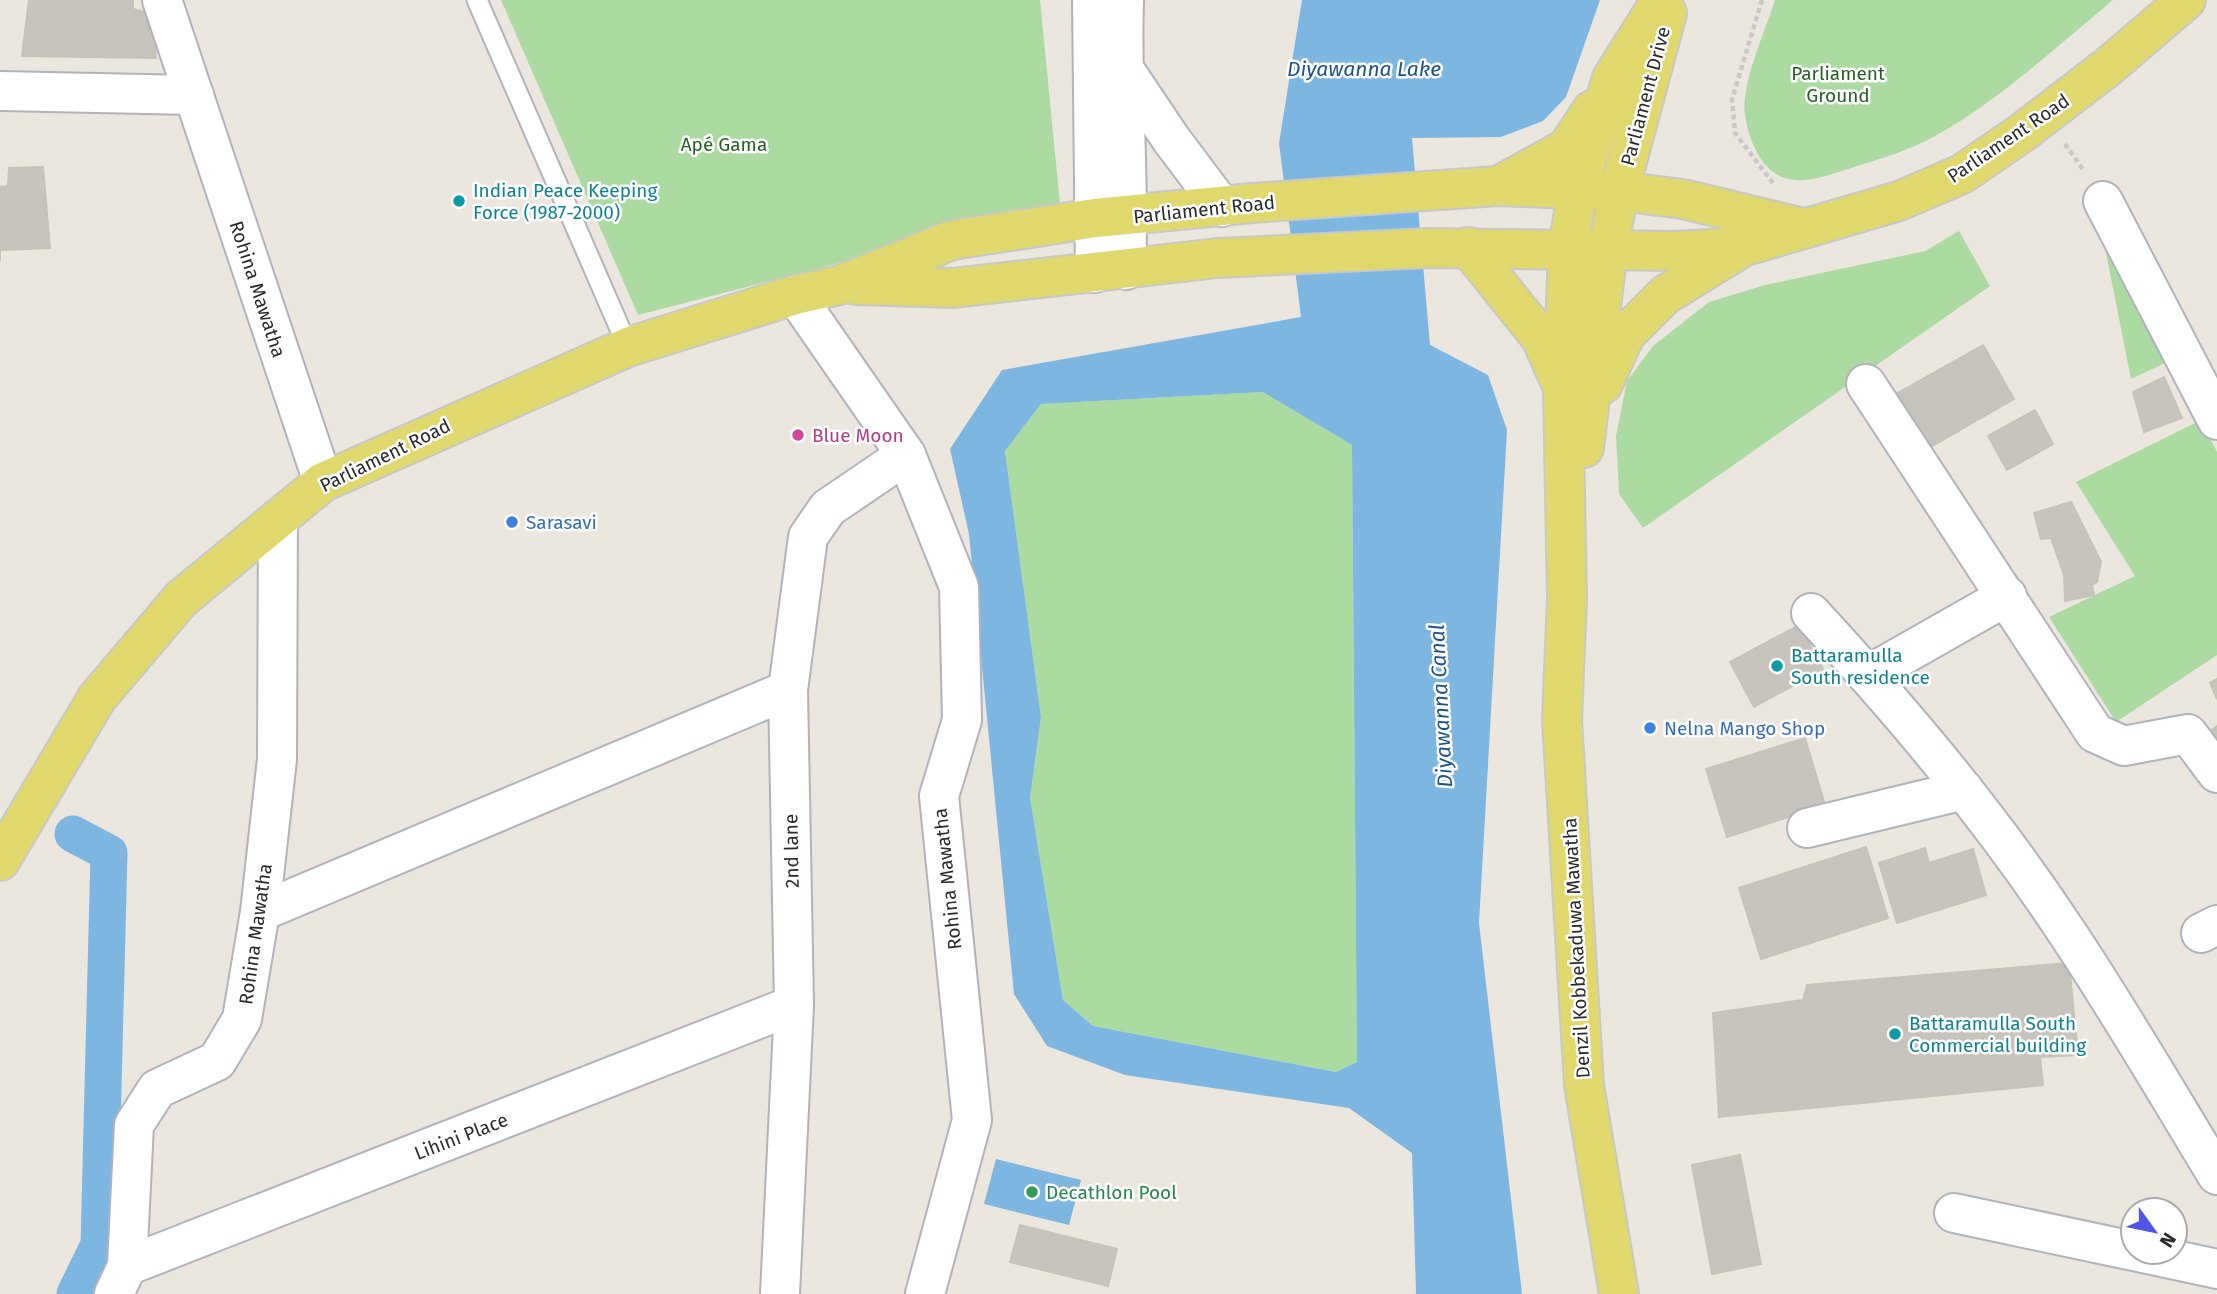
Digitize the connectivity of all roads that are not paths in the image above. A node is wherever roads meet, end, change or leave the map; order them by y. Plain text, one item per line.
1 (162, 0) edge
2 (477, 0) edge
3 (1091, 0) edge
4 (1124, 0) edge
5 (1661, 0) edge
6 (1671, 0) edge
7 (2186, 0) edge
8 (1122, 66) junction
9 (1612, 78) junction
10 (0, 91) edge
11 (194, 95) junction
12 (1498, 186) junction
13 (1578, 188) junction
14 (2095, 189) road end
15 (1619, 191) junction
16 (1237, 205) junction
17 (1111, 217) junction
18 (1803, 228) junction
19 (1468, 247) junction
20 (1742, 247) junction
21 (1568, 248) junction
22 (1608, 248) junction
23 (1110, 271) junction
24 (840, 285) junction
25 (795, 295) junction
26 (628, 347) junction
27 (1866, 384) dead end
28 (1563, 389) junction
29 (1587, 419) junction
30 (2217, 420) edge
31 (906, 455) junction
32 (323, 482) junction
33 (278, 519) junction
34 (2007, 596) junction
35 (1567, 599) junction
36 (1811, 613) dead end
37 (1868, 675) junction
38 (788, 690) junction
39 (2217, 773) edge
40 (1964, 790) junction
41 (1807, 828) dead end
42 (0, 861) edge
43 (260, 912) junction
44 (794, 1005) junction
45 (2217, 1175) edge
46 (1954, 1213) dead end
47 (2119, 1248) edge
48 (2189, 1263) edge
49 (2217, 1269) edge
50 (121, 1280) edge
51 (780, 1294) edge
52 (925, 1294) edge
53 (1619, 1294) edge

1 - 11 street, Rohina Mawatha
2 - 26 lane
3 - 17 street
4 - 8 street
5 - 9 main road, Parliament Drive
6 - 15 main road, Parliament Drive
7 - 18 main road, Parliament Road
8 - 16 street
8 - 17 street
9 - 12 main road
9 - 13 main road, Parliament Drive
10 - 11 street
11 - 32 street, Rohina Mawatha
12 - 13 main road, Parliament Road
12 - 16 main road, Parliament Road
13 - 15 main road, Parliament Road
13 - 21 main road
14 - 30 street
15 - 18 main road, Parliament Road
15 - 22 main road
16 - 17 main road, Parliament Road
17 - 23 street
17 - 24 main road, Parliament Road
18 - 20 main road, Parliament Road
19 - 21 main road, Parliament Road
19 - 23 main road, Parliament Road
19 - 28 main road
20 - 22 main road, Parliament Road
20 - 29 main road
21 - 22 main road, Parliament Road
21 - 28 main road, Denzil Kobbekaduwa Mawatha
22 - 29 main road, Denzil Kobbekaduwa Mawatha
23 - 24 main road, Parliament Road
24 - 25 main road, Parliament Road
25 - 26 main road, Parliament Road
25 - 31 street, Rohina Mawatha
26 - 32 main road, Parliament Road
27 - 34 street
28 - 35 main road, Denzil Kobbekaduwa Mawatha
29 - 35 main road, Denzil Kobbekaduwa Mawatha
31 - 38 street, 2nd lane
31 - 52 street, Rohina Mawatha
32 - 33 main road, Parliament Road
33 - 42 main road, Parliament Road
33 - 43 street, Rohina Mawatha
34 - 37 street
34 - 39 street
35 - 53 main road, Denzil Kobbekaduwa Mawatha
36 - 37 street
37 - 40 street
38 - 43 street
38 - 44 street, 2nd lane
40 - 41 street
40 - 45 street
43 - 50 street, Rohina Mawatha
44 - 50 street, Lihini Place
44 - 51 street, 2nd lane
46 - 47 street
48 - 49 street

